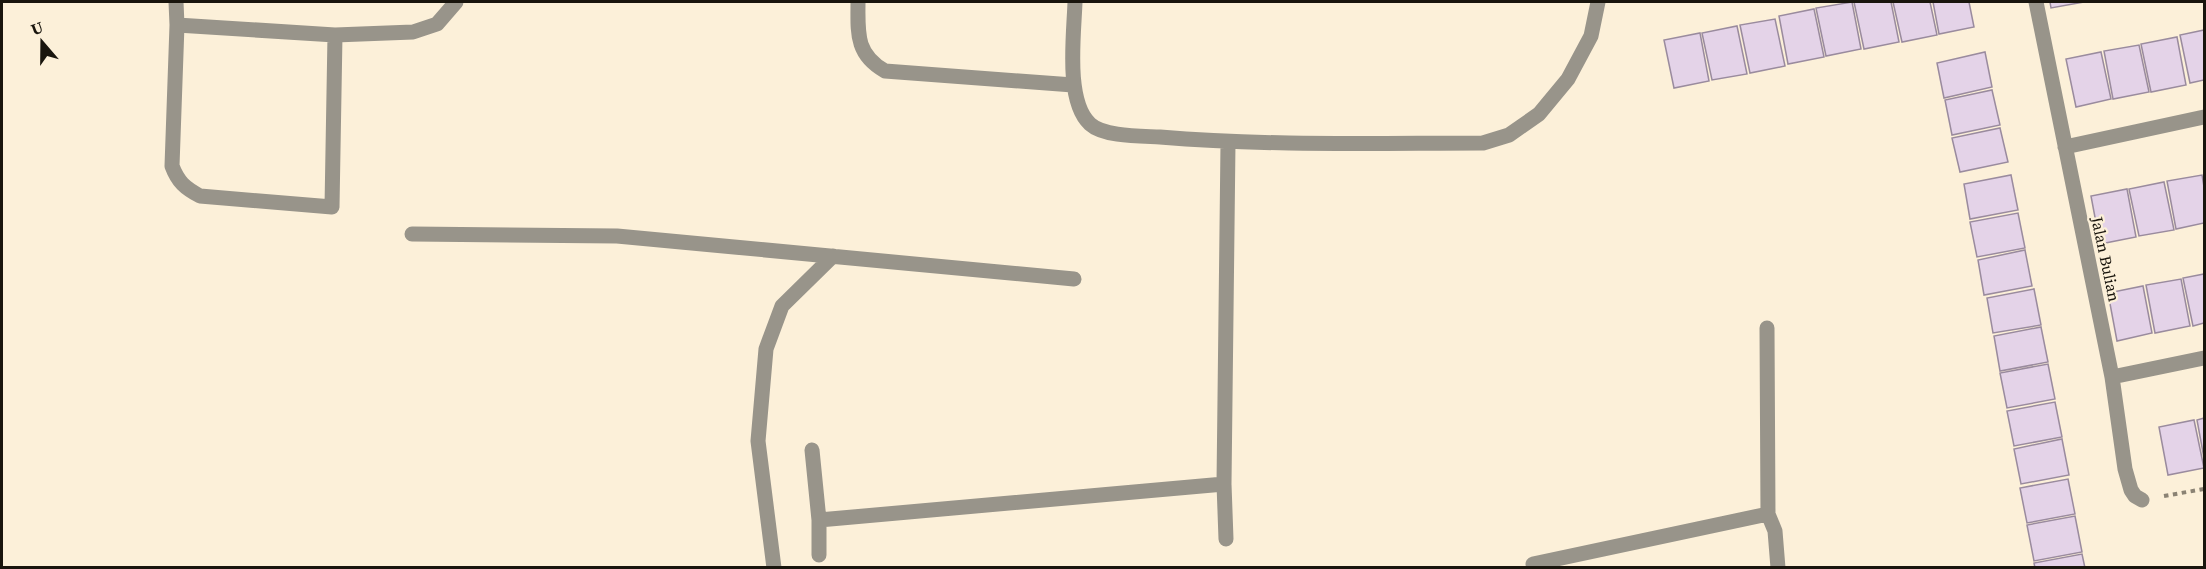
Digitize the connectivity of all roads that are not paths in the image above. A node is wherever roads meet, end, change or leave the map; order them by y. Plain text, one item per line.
1 (176, 2) edge
2 (456, 2) edge
3 (858, 2) edge
4 (1075, 2) edge
5 (1598, 2) edge
6 (2036, 2) edge
7 (177, 25) junction
8 (336, 35) junction
9 (1073, 85) junction
10 (2205, 117) edge
11 (1228, 143) junction
12 (2065, 147) junction
13 (412, 234) dead end
14 (833, 256) junction
15 (1074, 279) dead end
16 (1767, 328) dead end
17 (2205, 358) edge
18 (2112, 377) junction
19 (812, 450) dead end
20 (1224, 484) junction
21 (2142, 500) road end
22 (1768, 514) junction
23 (819, 520) junction
24 (1226, 538) dead end
25 (819, 555) dead end
26 (1533, 564) dead end
27 (774, 567) edge
28 (1778, 567) edge

1 - 7 street
2 - 8 street
3 - 9 street
4 - 9 street
5 - 11 street
6 - 12 street, Jalan Bulian
7 - 8 street
7 - 8 street
9 - 11 street
10 - 12 street
11 - 20 street
12 - 18 street, Jalan Bulian
13 - 14 street
14 - 15 street
14 - 27 street
16 - 22 street
17 - 18 street
18 - 21 street, Jalan Bulian
19 - 23 street
20 - 23 street
20 - 24 street
22 - 26 street
22 - 28 street
23 - 25 street

